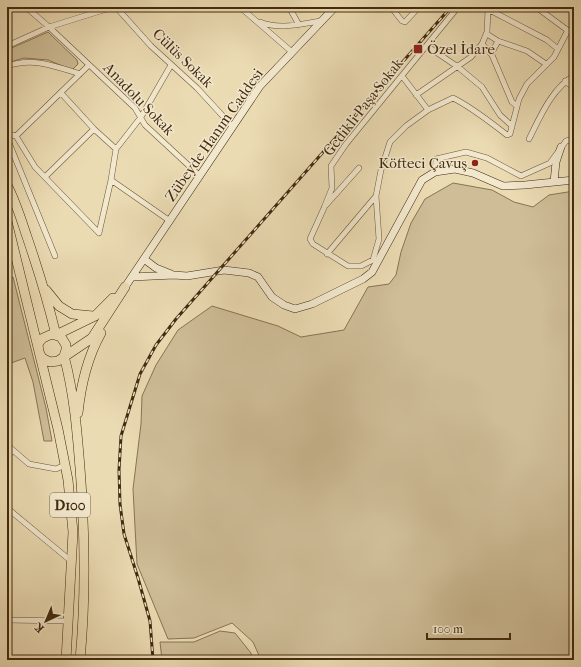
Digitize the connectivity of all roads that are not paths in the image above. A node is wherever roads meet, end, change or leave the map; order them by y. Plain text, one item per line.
1 (26, 7) edge
2 (114, 7) edge
3 (240, 7) edge
4 (289, 7) edge
5 (335, 7) edge
6 (391, 7) edge
7 (419, 7) edge
8 (458, 7) edge
9 (536, 7) edge
10 (488, 8) edge
11 (247, 9) edge
12 (256, 20) junction
13 (321, 21) junction
14 (299, 25) junction
15 (49, 27) junction
16 (568, 30) junction
17 (487, 34) junction
18 (574, 35) edge
19 (498, 41) junction
20 (482, 44) junction
21 (7, 46) edge
22 (427, 46) junction
23 (558, 49) junction
24 (292, 52) junction
25 (491, 54) junction
26 (546, 64) junction
27 (90, 65) junction
28 (171, 65) junction
29 (7, 66) edge
30 (458, 67) junction
31 (80, 74) junction
32 (402, 76) junction
33 (574, 76) edge
34 (565, 82) junction
35 (574, 88) edge
36 (61, 93) junction
37 (416, 95) junction
38 (517, 106) junction
39 (428, 110) junction
40 (141, 117) junction
41 (512, 126) junction
42 (233, 127) junction
43 (94, 129) junction
44 (7, 134) edge
45 (16, 136) junction
46 (7, 138) edge
47 (529, 139) dead end
48 (574, 139) edge
49 (561, 147) junction
50 (116, 149) junction
51 (359, 168) dead end
52 (436, 172) junction
53 (200, 176) junction
54 (45, 177) junction
55 (111, 180) junction
56 (574, 180) edge
57 (554, 182) junction
58 (7, 185) edge
59 (376, 196) junction
60 (324, 208) junction
61 (7, 221) edge
62 (170, 221) junction
63 (9, 241) edge
64 (327, 254) junction
65 (55, 256) dead end
66 (144, 259) junction
67 (373, 260) junction
68 (372, 272) junction
69 (174, 275) junction
70 (132, 277) junction
71 (125, 287) junction
72 (44, 288) junction
73 (95, 316) junction
74 (56, 335) junction
75 (39, 352) junction
76 (64, 356) junction
77 (76, 426) junction
78 (7, 445) edge
79 (13, 451) junction
80 (7, 456) edge
81 (65, 465) junction
82 (7, 508) edge
83 (71, 561) junction
84 (7, 620) edge
85 (68, 621) junction
86 (66, 660) edge
87 (80, 660) edge

1 - 15 street, Anadolu Sokak
2 - 15 street
2 - 28 street, Cülüs Sokak
3 - 11 street
4 - 14 street
5 - 13 street, Zübeyde Hanım Caddesi
6 - 7 street
8 - 22 street, Gedikli Paşa Sokak
9 - 16 street
10 - 17 street
10 - 23 street
11 - 12 street
12 - 14 street
12 - 24 street
13 - 14 street
13 - 24 street, Zübeyde Hanım Caddesi
15 - 21 street
15 - 27 street, Anadolu Sokak
16 - 18 street
16 - 23 street
17 - 19 street
17 - 20 street
19 - 25 street
19 - 26 street
20 - 25 street
20 - 30 street
22 - 30 street
22 - 32 street, Gedikli Paşa Sokak
23 - 26 street
24 - 42 street, Zübeyde Hanım Caddesi
25 - 38 street
26 - 38 street
27 - 31 street
27 - 40 street, Anadolu Sokak
28 - 40 street
28 - 42 street, Cülüs Sokak
29 - 31 street
30 - 37 street
30 - 41 street
31 - 36 street
32 - 37 street
32 - 60 street, Gedikli Paşa Sokak
33 - 34 street
34 - 35 street
34 - 47 street
36 - 43 street
36 - 45 street
37 - 39 street
38 - 41 street
39 - 41 street
39 - 59 street
40 - 50 street
40 - 53 street, Anadolu Sokak
42 - 53 street, Zübeyde Hanım Caddesi
43 - 50 street
43 - 54 street
44 - 45 street
45 - 54 street
46 - 65 street
48 - 49 street
49 - 52 street
49 - 57 street
50 - 55 street
51 - 60 street
52 - 57 street
52 - 68 street
53 - 62 street, Zübeyde Hanım Caddesi
54 - 55 street
55 - 62 street
56 - 57 street
58 - 72 highway, D100
59 - 64 street
59 - 67 street
60 - 64 street, Gedikli Paşa Sokak
61 - 63 highway, D100
62 - 66 street, Zübeyde Hanım Caddesi
63 - 75 highway, D100
64 - 67 street, Gedikli Paşa Sokak
66 - 69 street
66 - 70 street, Zübeyde Hanım Caddesi
67 - 68 street
68 - 69 street
69 - 70 street
70 - 71 street, Zübeyde Hanım Caddesi
71 - 73 highway
71 - 76 highway
71 - 77 highway
72 - 73 highway
72 - 74 highway, D100
73 - 74 highway
74 - 75 highway
74 - 76 highway, D100
75 - 76 highway
75 - 81 highway, D100
76 - 77 highway, D100
77 - 87 highway, D100
78 - 79 street
79 - 80 street
79 - 81 street
81 - 83 highway, D100
82 - 83 street
83 - 85 highway, D100
84 - 85 street
85 - 86 highway, D100

